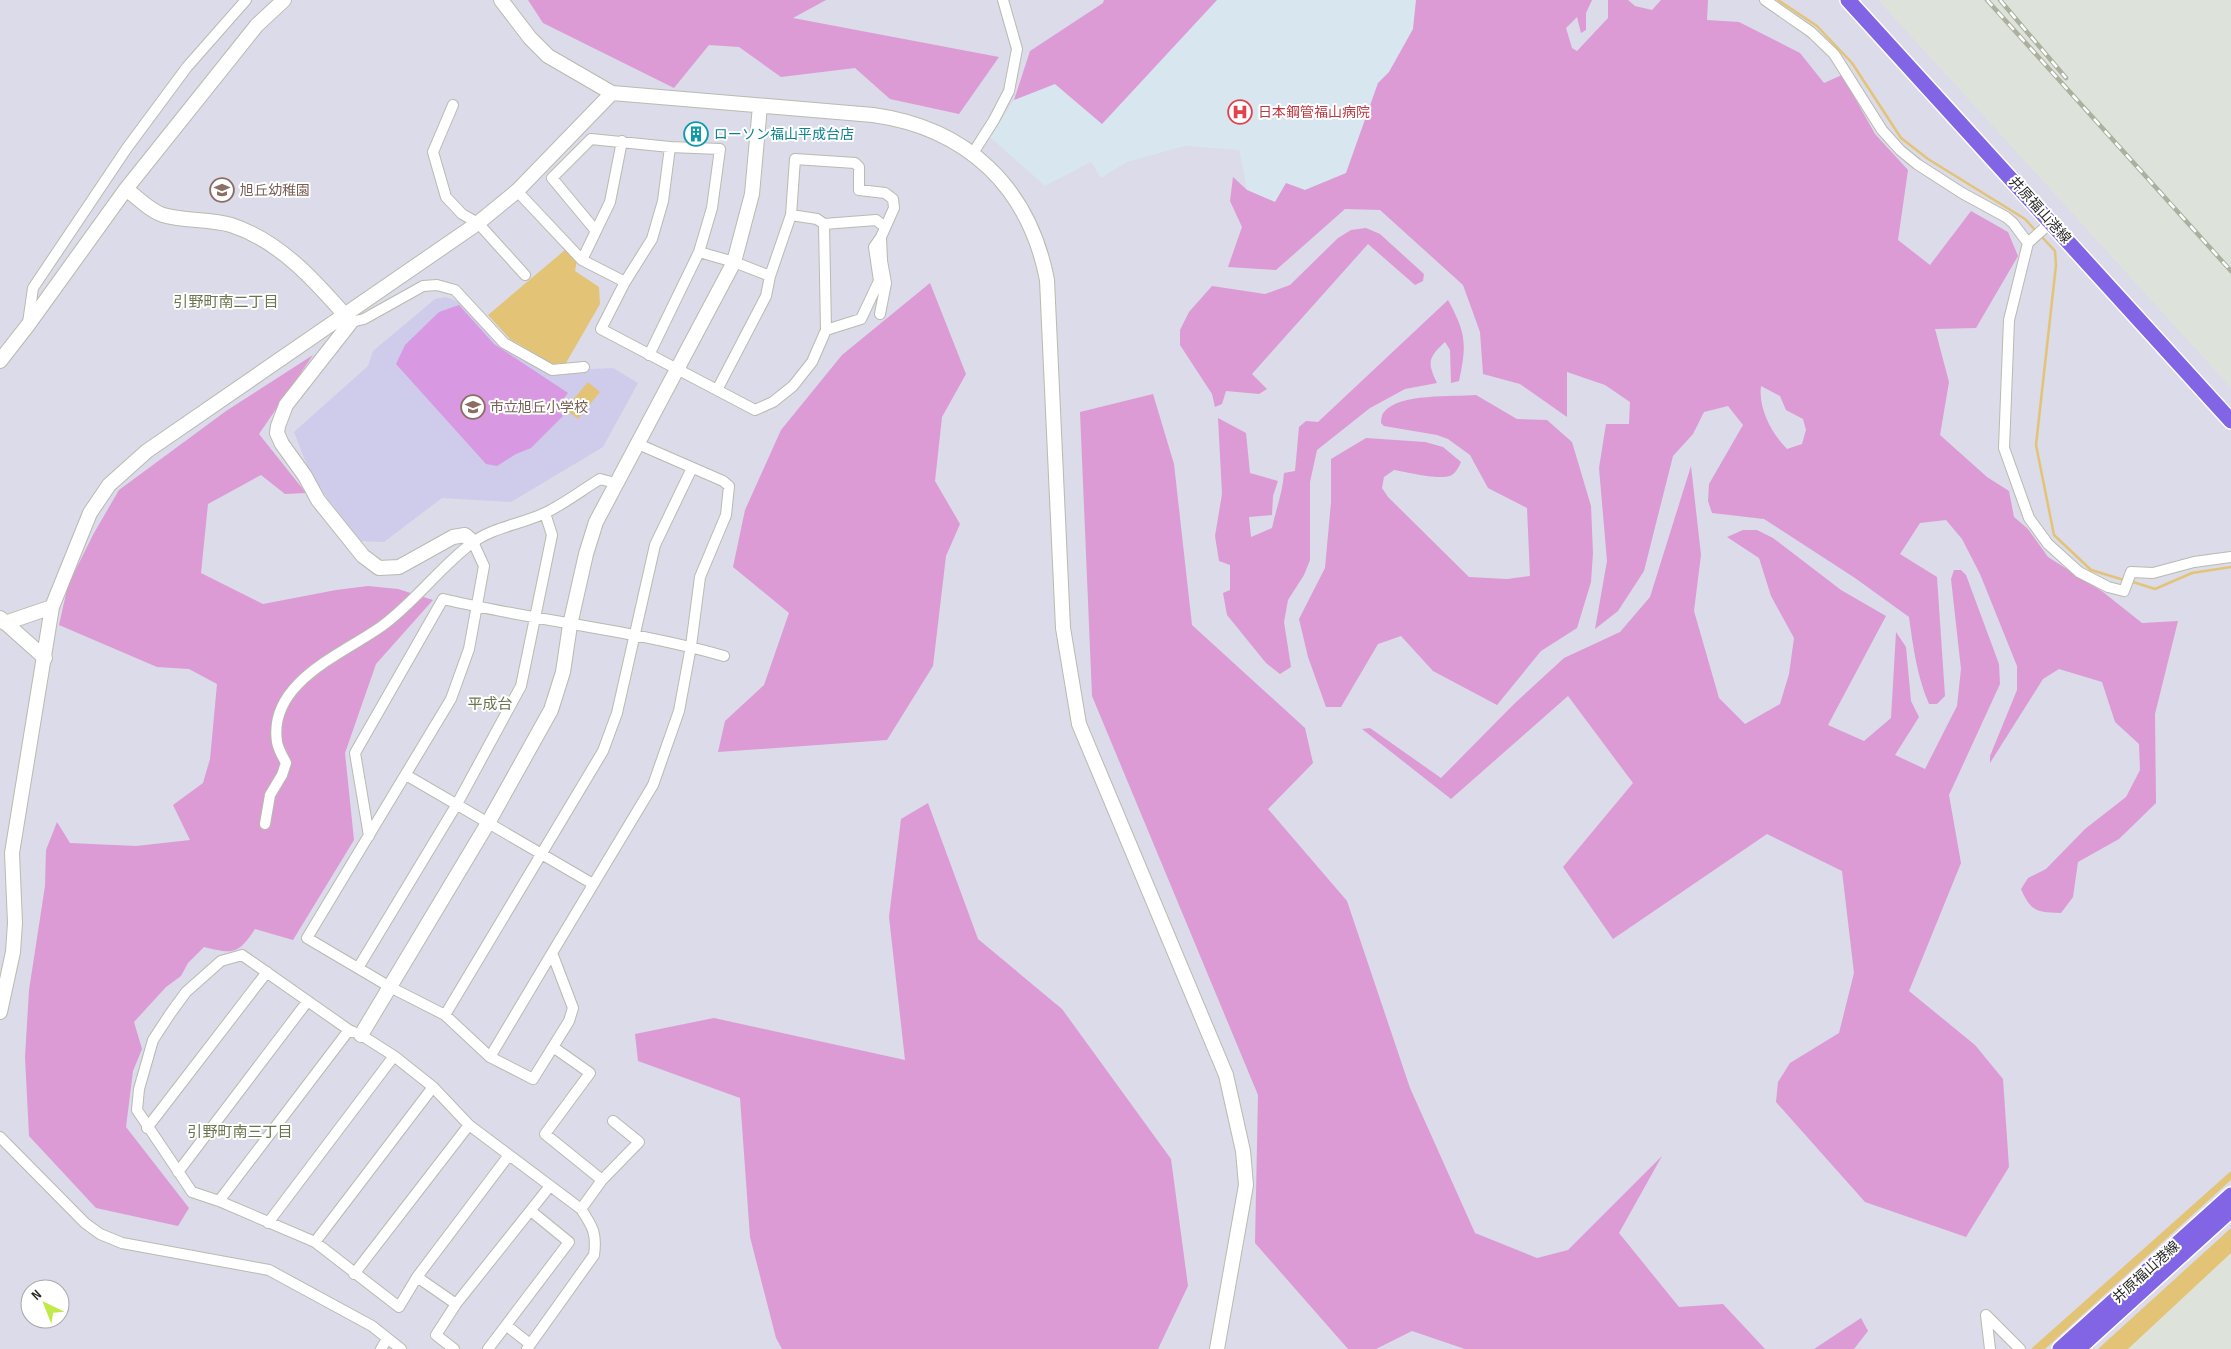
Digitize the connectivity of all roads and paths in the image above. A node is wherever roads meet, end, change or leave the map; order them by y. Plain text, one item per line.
1 (246, 0) edge
2 (284, 0) edge
3 (501, 0) edge
4 (1004, 0) edge
5 (1765, 0) edge
6 (1848, 0) edge
7 (1862, 0) edge
8 (612, 94) junction
9 (453, 105) dead end
10 (760, 106) junction
11 (622, 141) junction
12 (670, 147) junction
13 (973, 153) junction
14 (126, 189) junction
15 (517, 191) junction
16 (791, 215) junction
17 (478, 223) junction
18 (824, 224) junction
19 (2047, 226) junction
20 (596, 230) junction
21 (883, 232) junction
22 (2030, 241) junction
23 (699, 252) junction
24 (582, 260) junction
25 (734, 262) junction
26 (525, 275) dead end
27 (770, 276) junction
28 (625, 282) junction
29 (880, 314) dead end
30 (348, 319) junction
31 (28, 326) junction
32 (826, 330) junction
33 (648, 355) junction
34 (0, 361) edge
35 (584, 368) dead end
36 (677, 370) junction
37 (717, 390) junction
38 (2231, 407) edge
39 (2231, 421) edge
40 (638, 444) junction
41 (692, 468) junction
42 (615, 483) junction
43 (546, 513) junction
44 (473, 542) junction
45 (2231, 557) edge
46 (52, 607) junction
47 (477, 607) junction
48 (534, 618) junction
49 (3, 620) edge
50 (570, 625) junction
51 (634, 634) junction
52 (691, 646) junction
53 (724, 656) dead end
54 (45, 658) junction
55 (406, 775) junction
56 (457, 804) junction
57 (488, 823) junction
58 (265, 824) dead end
59 (369, 836) junction
60 (540, 853) junction
61 (593, 884) junction
62 (552, 953) junction
63 (358, 968) junction
64 (267, 972) junction
65 (390, 987) junction
66 (307, 1002) junction
67 (0, 1012) edge
68 (445, 1015) junction
69 (355, 1033) junction
70 (553, 1047) junction
71 (394, 1056) junction
72 (490, 1057) junction
73 (433, 1087) junction
74 (613, 1121) dead end
75 (469, 1125) junction
76 (147, 1128) junction
77 (0, 1137) edge
78 (508, 1155) junction
79 (178, 1172) junction
80 (602, 1180) junction
81 (550, 1186) junction
82 (2231, 1195) edge
83 (219, 1201) junction
84 (581, 1209) junction
85 (2231, 1210) edge
86 (531, 1211) junction
87 (268, 1223) junction
88 (315, 1242) junction
89 (354, 1274) junction
90 (417, 1277) junction
91 (456, 1304) junction
92 (506, 1326) junction
93 (387, 1339) junction
94 (528, 1346) edge
95 (381, 1349) edge
96 (401, 1349) edge
97 (454, 1349) edge
98 (488, 1349) edge
99 (1217, 1349) edge
100 (1990, 1349) edge
101 (2020, 1349) edge
102 (2060, 1349) edge
103 (2078, 1349) edge

1 - 31 street
2 - 14 street
3 - 8 street
4 - 13 street
5 - 22 street
6 - 19 main road, 井原福山港線
7 - 38 main road, 井原福山港線
8 - 10 street
8 - 15 street
9 - 17 street
10 - 13 street
10 - 25 street
11 - 12 street
11 - 20 street
11 - 20 street
12 - 23 street
12 - 28 street
13 - 99 street
14 - 30 street
14 - 31 street
15 - 17 street
15 - 24 street
16 - 18 street
16 - 21 street
16 - 27 street
17 - 26 street
17 - 30 street
18 - 21 street
18 - 32 street
19 - 22 street
19 - 39 main road, 井原福山港線
20 - 24 street
21 - 29 street
21 - 32 street
22 - 45 street
23 - 25 street
23 - 33 street
24 - 28 street
25 - 27 street
25 - 36 street
27 - 37 street
28 - 33 street
30 - 35 street
30 - 44 street
30 - 46 street
31 - 34 street
32 - 37 street
33 - 36 street
36 - 37 street
36 - 40 street
40 - 41 street
40 - 42 street
41 - 51 street
41 - 52 street
42 - 43 street
42 - 50 street
43 - 44 street
43 - 48 street
44 - 47 street
44 - 58 street
46 - 49 street
46 - 54 street
47 - 48 street
47 - 55 street
47 - 59 street
48 - 50 street
48 - 56 street
49 - 54 street
50 - 51 street
50 - 57 street
51 - 52 street
51 - 60 street
52 - 53 street
52 - 61 street
54 - 67 street
55 - 56 street
55 - 59 street
56 - 57 street
56 - 63 street
57 - 60 street
57 - 65 street
59 - 63 street
60 - 61 street
60 - 68 street
61 - 62 street
62 - 70 street
62 - 72 street
63 - 65 street
64 - 66 street
64 - 76 street
64 - 76 street
65 - 68 street
65 - 69 street
66 - 69 street
66 - 79 street
68 - 72 street
69 - 71 street
69 - 83 street
70 - 72 street
70 - 80 street
71 - 73 street
71 - 87 street
73 - 75 street
73 - 88 street
74 - 80 street
75 - 78 street
75 - 89 street
76 - 79 street
77 - 93 street
78 - 81 street
78 - 90 street
79 - 83 street
80 - 84 street
81 - 84 street
81 - 86 street
82 - 102 main road, 井原福山港線
83 - 87 street
84 - 94 street
85 - 103 main road, 井原福山港線
86 - 91 street
86 - 92 street
87 - 88 street
88 - 89 street
89 - 90 street
90 - 91 street
91 - 97 street
92 - 94 street
92 - 98 street
93 - 95 street
93 - 96 street
100 - 101 street

